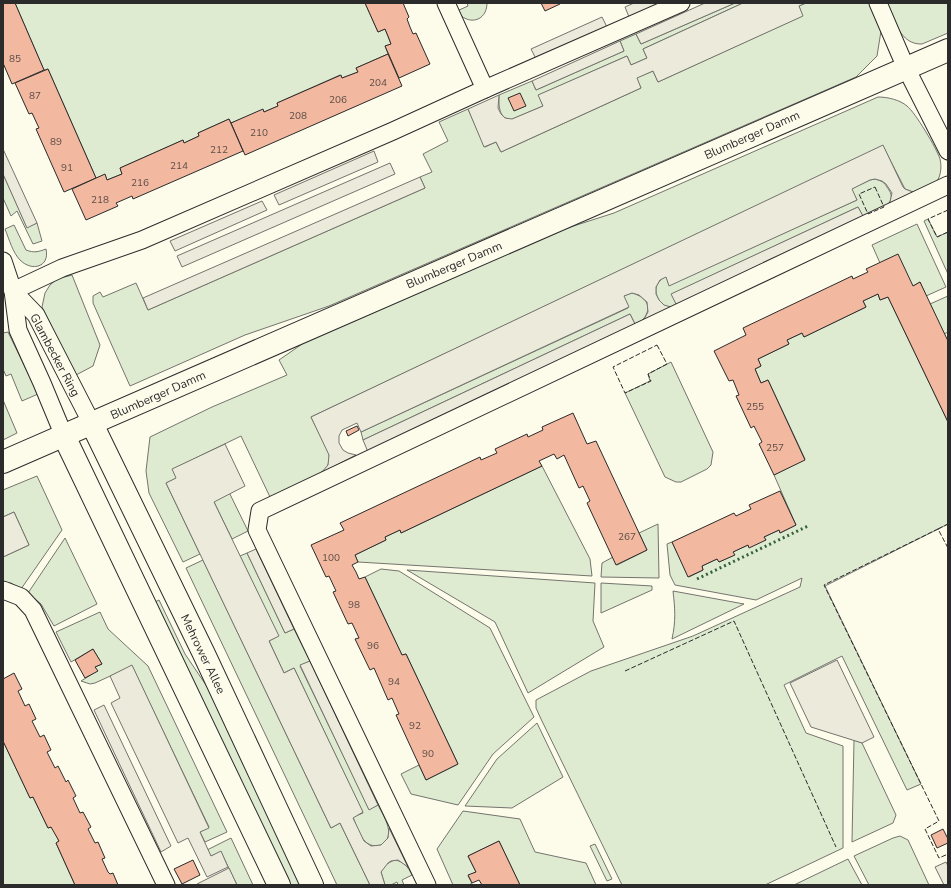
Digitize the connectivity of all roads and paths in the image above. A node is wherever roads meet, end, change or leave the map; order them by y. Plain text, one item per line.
1 (446, 3) edge
2 (680, 3) edge
3 (878, 3) edge
4 (948, 50) edge
5 (906, 68) junction
6 (484, 89) junction
7 (948, 151) edge
8 (948, 185) edge
9 (3, 261) edge
10 (13, 291) junction
11 (92, 424) junction
12 (64, 436) junction
13 (3, 462) edge
14 (3, 590) edge
15 (166, 885) edge
16 (279, 885) edge
17 (312, 885) edge
18 (426, 885) edge

1 - 6 street
2 - 6 street
3 - 5 street
4 - 5 main road, Blumberger Damm
5 - 7 street
5 - 11 main road, Blumberger Damm
6 - 10 street
8 - 18 street
9 - 10 street, Glambecker Ring
10 - 11 street, Glambecker Ring
10 - 12 street, Glambecker Ring
11 - 12 main road, Blumberger Damm
11 - 17 main road, Mehrower Allee
12 - 13 main road, Blumberger Damm
12 - 16 main road
14 - 15 street

